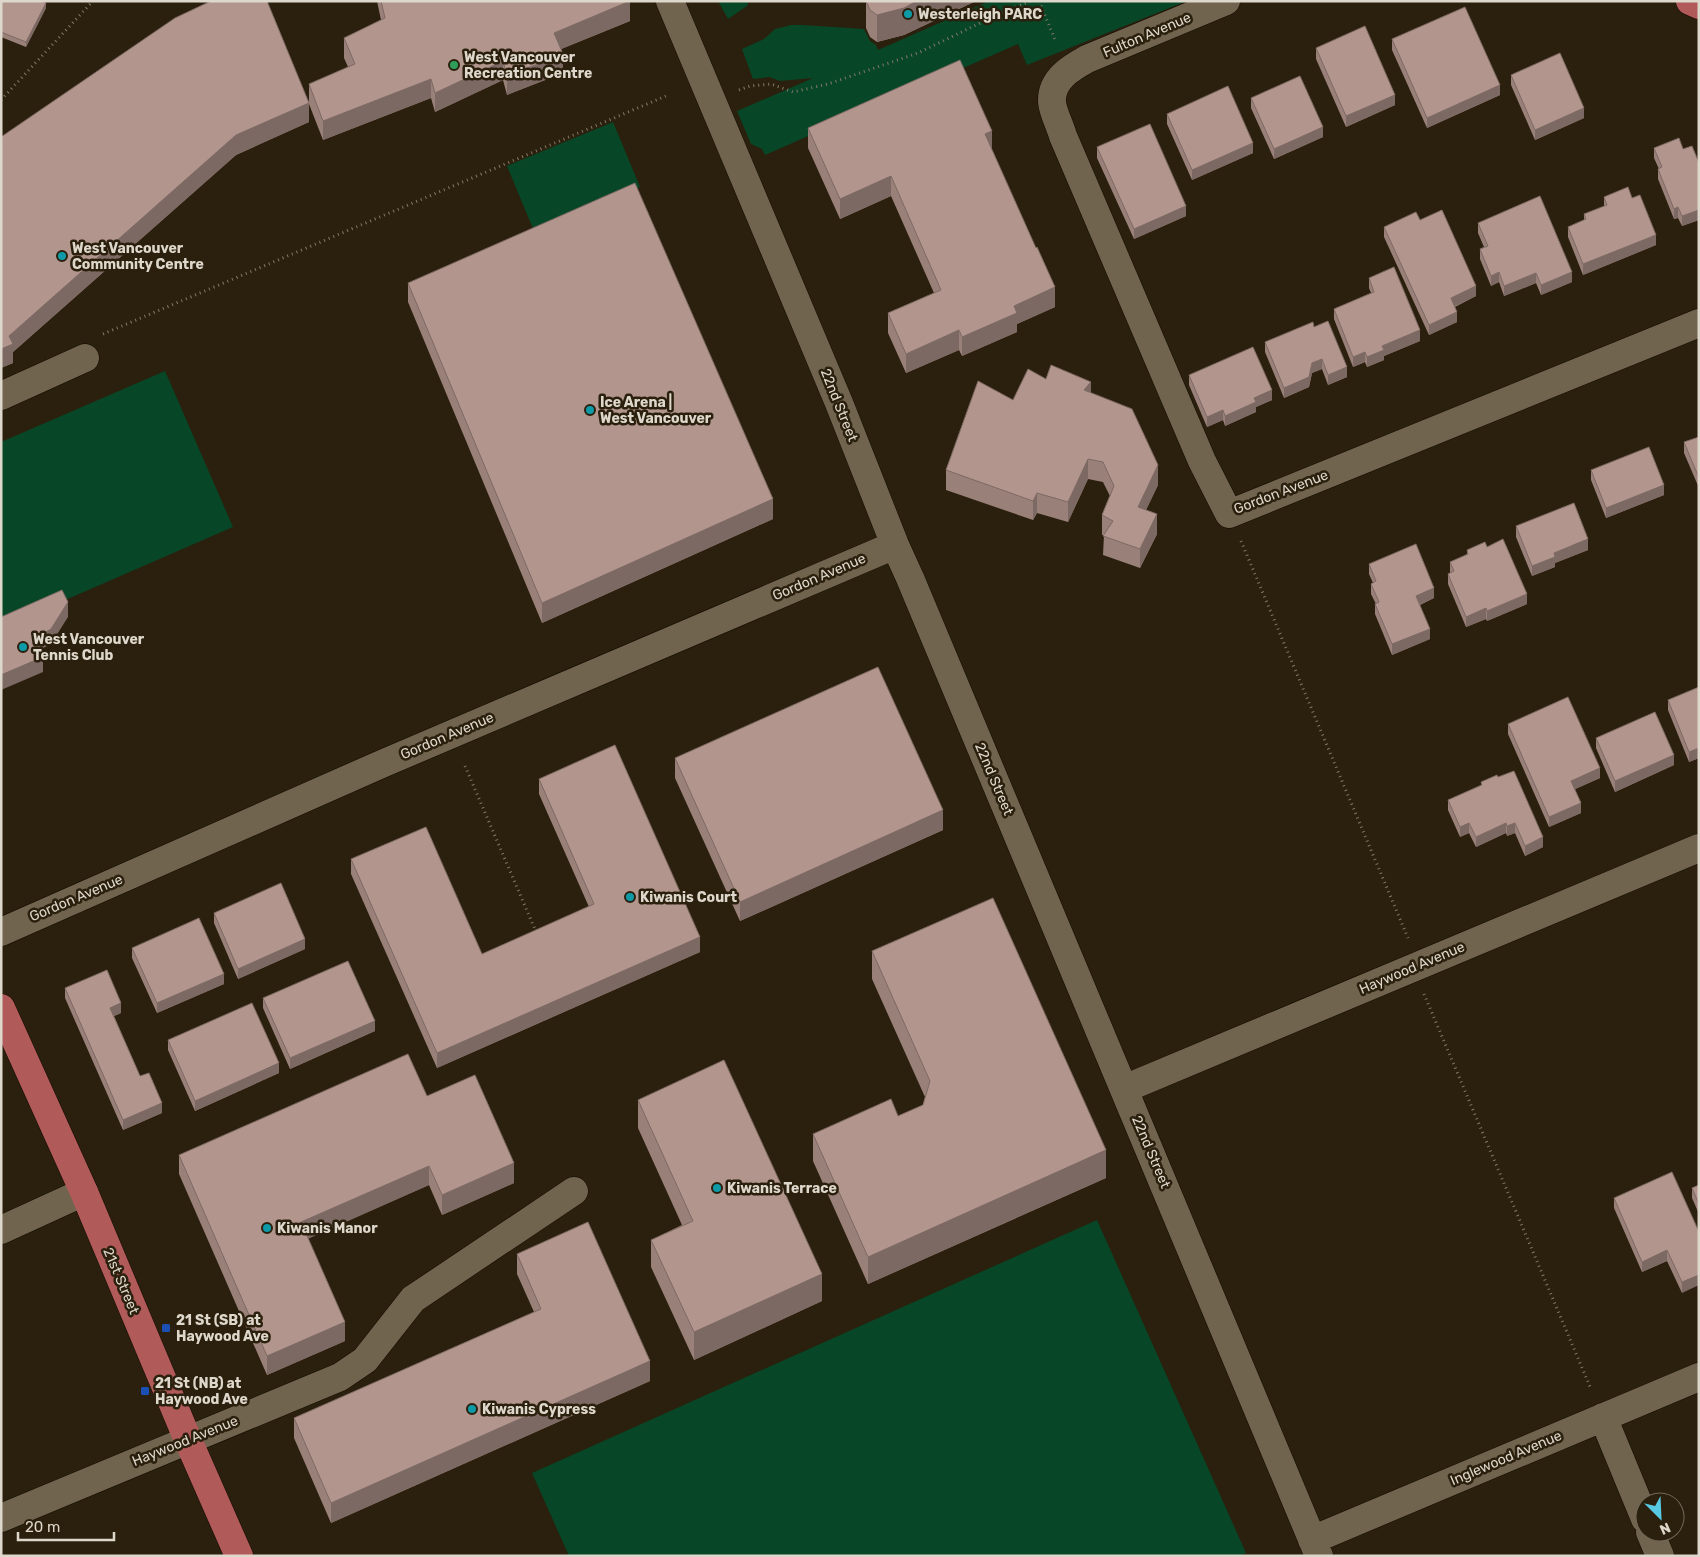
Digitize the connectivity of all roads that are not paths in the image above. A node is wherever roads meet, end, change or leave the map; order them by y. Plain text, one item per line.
1 (670, 1) edge
2 (1226, 1) edge
3 (1690, 1) edge
4 (1699, 5) edge
5 (1068, 70) joint
6 (1699, 323) edge
7 (85, 358) dead end
8 (1, 396) edge
9 (895, 545) junction
10 (1699, 848) edge
11 (1, 932) edge
12 (1, 1008) edge
13 (1124, 1089) junction
14 (574, 1191) dead end
15 (84, 1192) junction
16 (1, 1230) edge
17 (1699, 1377) edge
18 (1603, 1417) junction
19 (188, 1440) junction
20 (1635, 1495) edge
21 (1, 1518) edge
22 (1654, 1542) edge
23 (1316, 1548) edge
24 (240, 1556) edge
25 (1660, 1556) edge

1 - 9 street, 22nd Street
2 - 5 street, Fulton Avenue
3 - 4 main road
5 - 6 street, Gordon Avenue
7 - 8 street
9 - 11 street, Gordon Avenue
9 - 13 street, 22nd Street
10 - 13 street, Haywood Avenue
12 - 15 main road, 21st Street
13 - 23 street, 22nd Street
14 - 19 street, Haywood Avenue
15 - 16 street
15 - 19 main road, 21st Street
17 - 18 street, Inglewood Avenue
18 - 20 street
18 - 23 street, Inglewood Avenue
19 - 21 street, Haywood Avenue
19 - 24 main road, 21st Street
22 - 25 street

